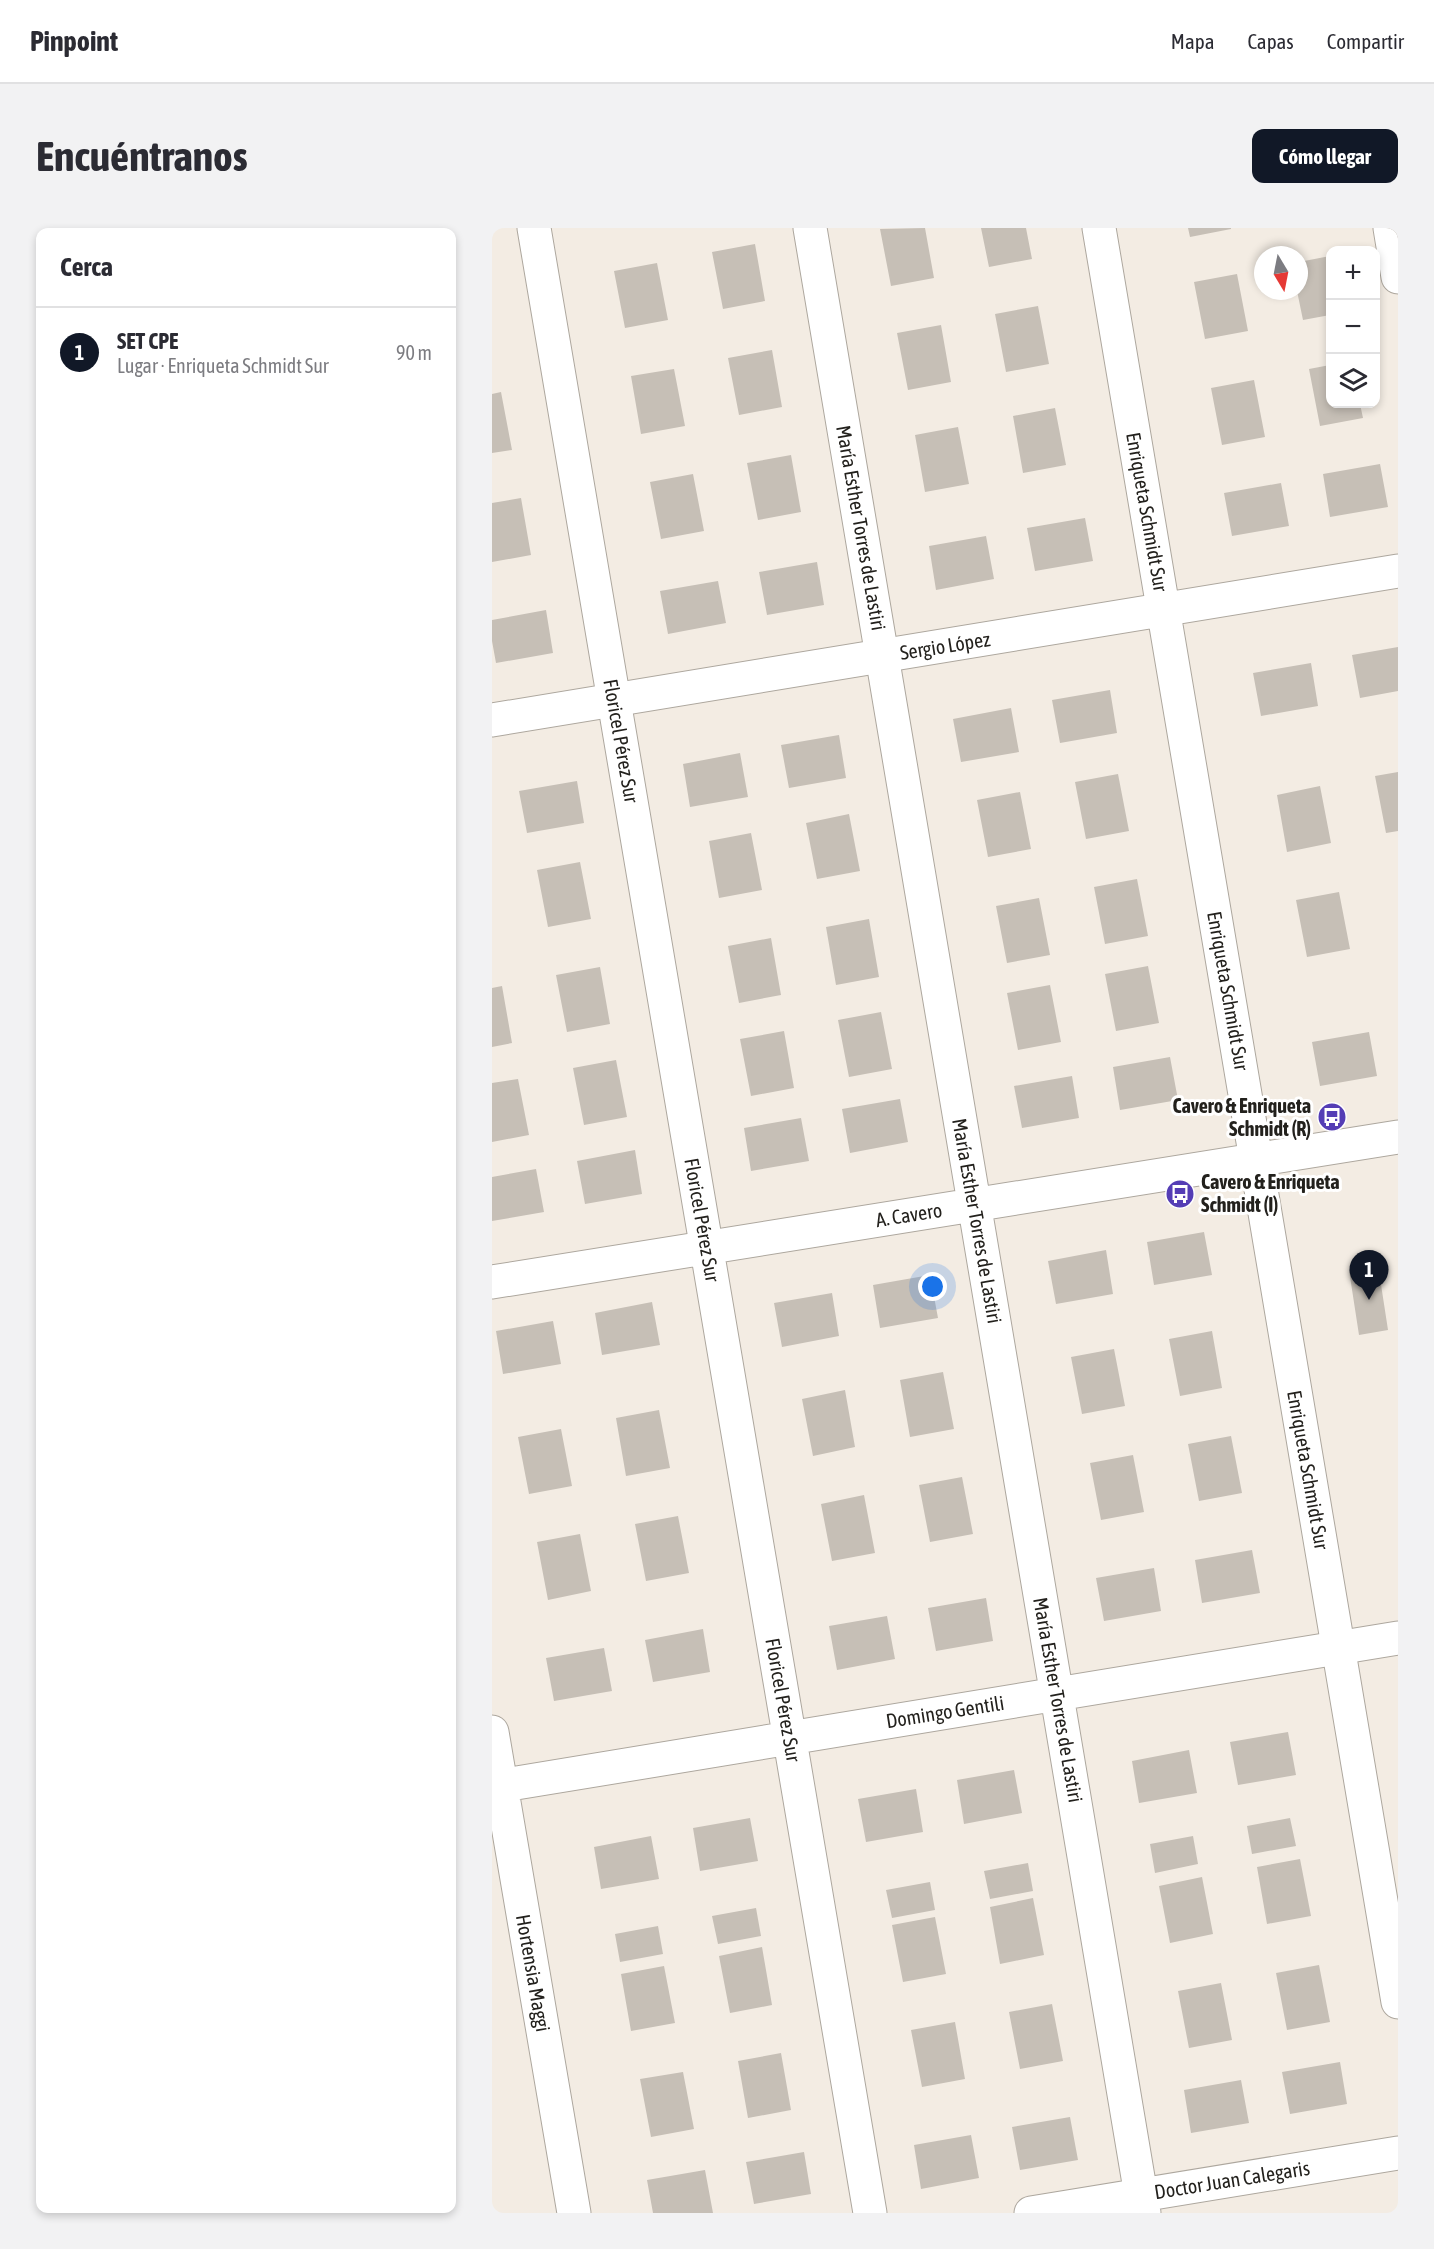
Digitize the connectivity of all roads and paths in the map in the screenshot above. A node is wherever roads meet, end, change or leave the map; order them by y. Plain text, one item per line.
1 (534, 228) edge
2 (810, 228) edge
3 (1099, 228) edge
4 (1390, 228) edge
5 (1398, 277) edge
6 (1398, 571) edge
7 (1163, 610) junction
8 (882, 656) junction
9 (614, 700) junction
10 (492, 720) edge
11 (1398, 1137) edge
12 (1256, 1160) junction
13 (974, 1204) junction
14 (707, 1247) junction
15 (492, 1282) edge
16 (1398, 1638) edge
17 (1338, 1648) junction
18 (1057, 1694) junction
19 (492, 1732) edge
20 (790, 1738) junction
21 (496, 1786) edge
22 (1398, 2002) edge
23 (1398, 2153) edge
24 (1143, 2204) edge
25 (574, 2213) edge
26 (870, 2213) edge
27 (1031, 2213) edge

1 - 9 street, Floricel Pérez Sur
2 - 8 street, María Esther Torres de Lastiri
3 - 7 street, Enriqueta Schmidt Sur
4 - 5 street
6 - 7 street, Sergio López
7 - 8 street, Sergio López
7 - 12 street, Enriqueta Schmidt Sur
8 - 9 street, Sergio López
8 - 13 street, María Esther Torres de Lastiri
9 - 10 street, Sergio López
9 - 14 street, Floricel Pérez Sur
11 - 12 street, A. Cavero
12 - 13 street, A. Cavero
12 - 17 street, Enriqueta Schmidt Sur
13 - 14 street, A. Cavero
13 - 18 street, María Esther Torres de Lastiri
14 - 15 street, A. Cavero
14 - 20 street, Floricel Pérez Sur
16 - 17 street, Domingo Gentili
17 - 18 street, Domingo Gentili
17 - 22 street, Enriqueta Schmidt Sur
18 - 20 street, Domingo Gentili
18 - 24 street, María Esther Torres de Lastiri
19 - 21 street, Hortensia Maggi
20 - 21 street, Domingo Gentili
20 - 26 street, Floricel Pérez Sur
21 - 25 street, Hortensia Maggi
23 - 24 street, Doctor Juan Calegaris
24 - 27 street, Doctor Juan Calegaris

